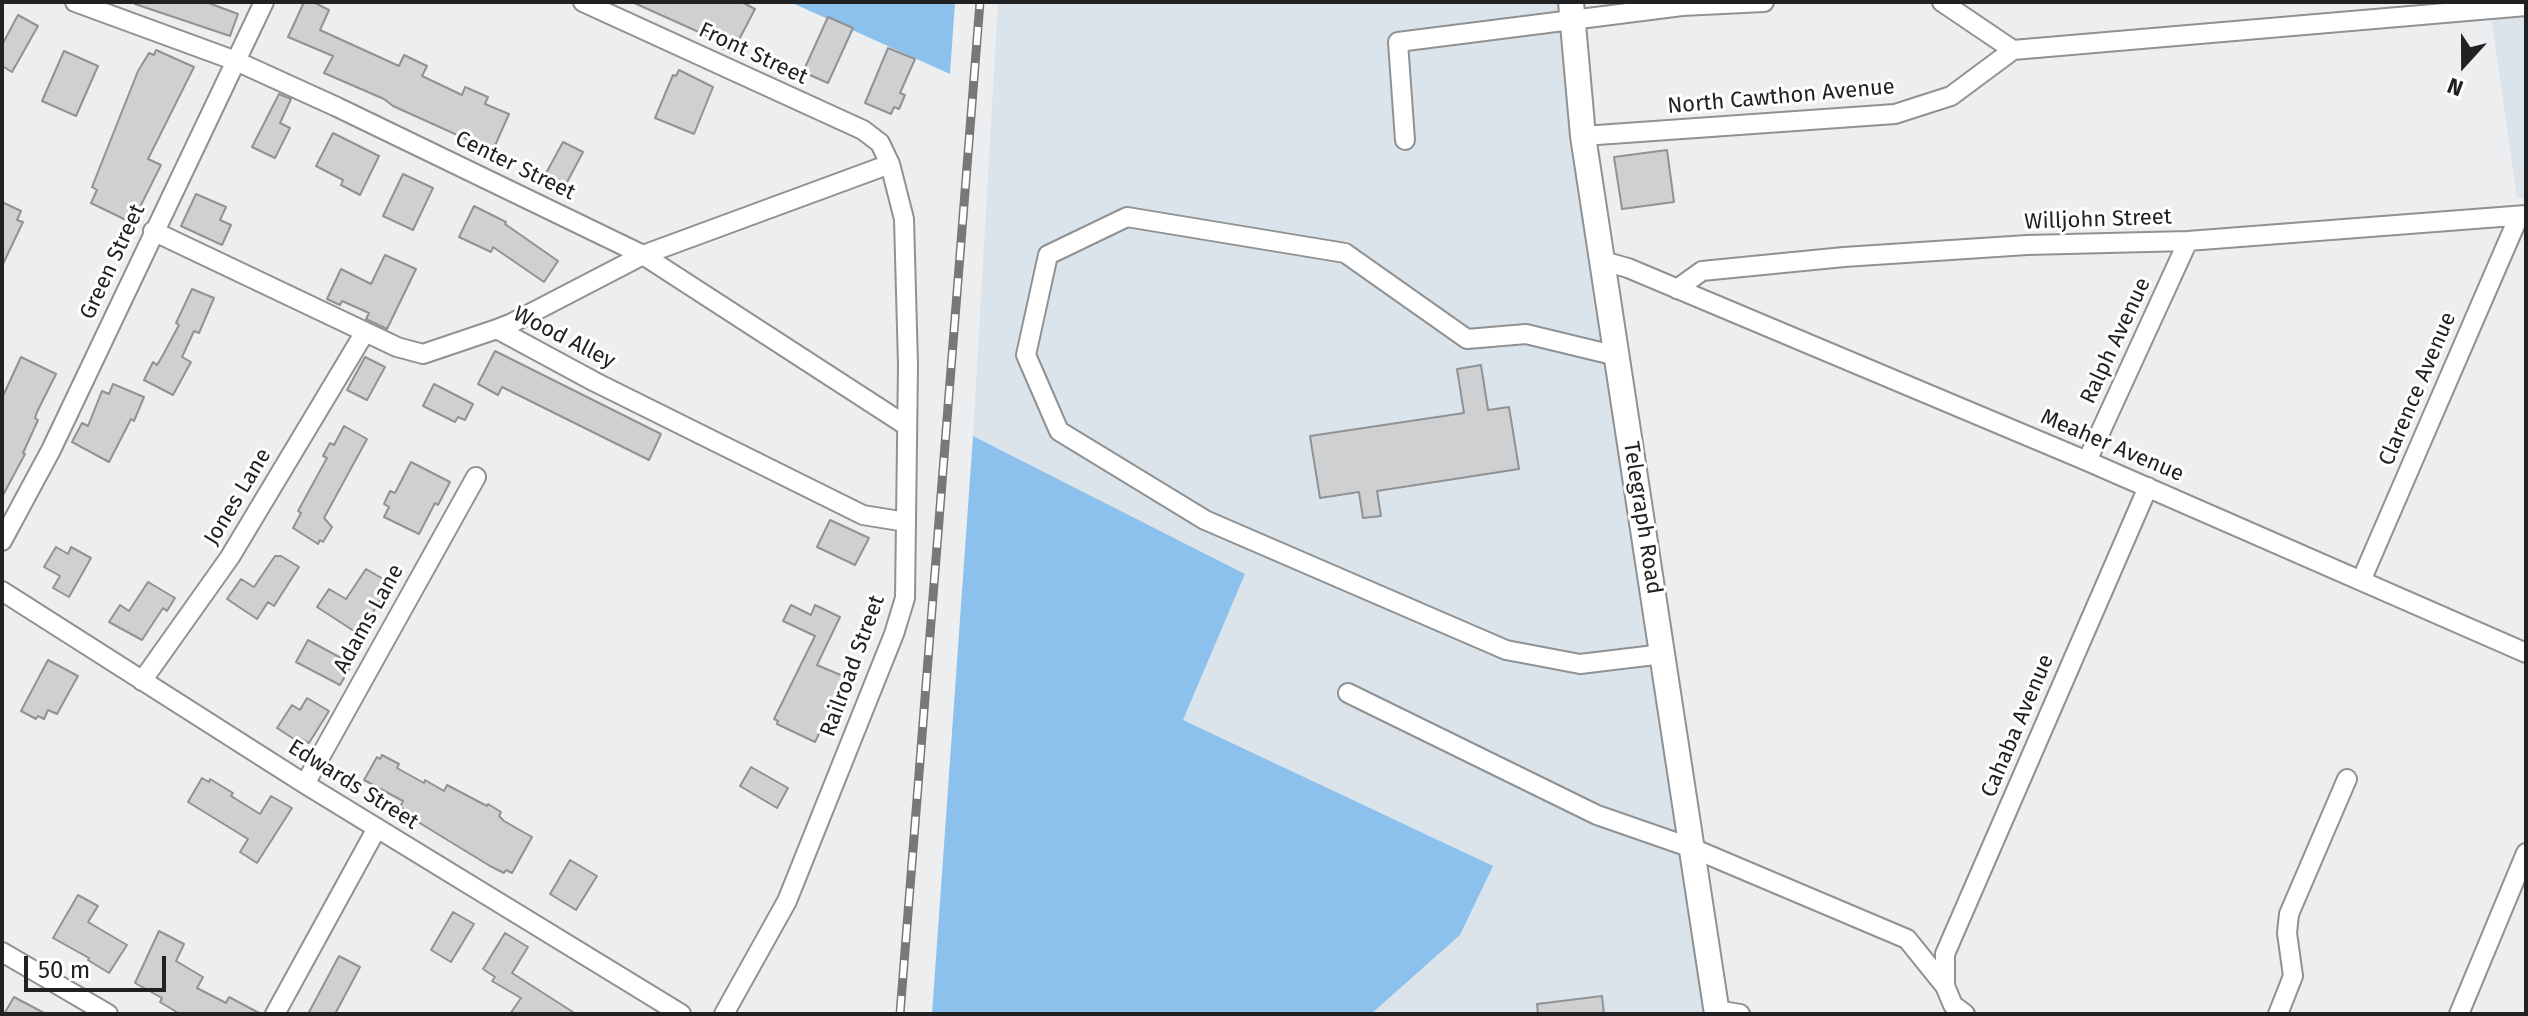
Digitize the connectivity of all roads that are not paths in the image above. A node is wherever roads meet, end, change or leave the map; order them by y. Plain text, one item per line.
1 (75, 2) edge
2 (264, 2) edge
3 (583, 2) edge
4 (1764, 2) edge
5 (1942, 2) edge
6 (2526, 6) edge
7 (1570, 8) edge
8 (2013, 50) junction
9 (236, 61) junction
10 (1583, 136) junction
11 (1405, 140) dead end
12 (890, 164) junction
13 (2522, 216) edge
14 (153, 231) junction
15 (2188, 241) junction
16 (643, 255) junction
17 (1603, 261) junction
18 (1677, 289) junction
19 (497, 329) junction
20 (365, 332) junction
21 (1617, 356) junction
22 (907, 426) junction
23 (2087, 461) junction
24 (476, 477) dead end
25 (2148, 487) junction
26 (906, 522) junction
27 (2, 541) edge
28 (2361, 581) junction
29 (2, 591) edge
30 (2526, 653) edge
31 (1663, 654) junction
32 (142, 681) junction
33 (1348, 693) dead end
34 (2347, 779) dead end
35 (305, 784) junction
36 (377, 828) junction
37 (1692, 848) junction
38 (2526, 853) edge
39 (1907, 939) junction
40 (2, 952) edge
41 (1945, 954) junction
42 (1945, 986) junction
43 (1724, 1013) edge
44 (108, 1014) edge
45 (275, 1014) edge
46 (681, 1014) edge
47 (724, 1014) edge
48 (1965, 1014) edge
49 (2278, 1014) edge
50 (2459, 1014) edge

1 - 9 street, Center Street
2 - 9 street, Green Street
3 - 12 street, Front Street
4 - 7 street
5 - 8 street
6 - 8 street
7 - 10 main road, Telegraph Road
7 - 11 street
8 - 10 street, North Cawthon Avenue
9 - 14 street, Green Street
9 - 16 street, Center Street
10 - 17 main road, Telegraph Road
12 - 16 street
12 - 22 street, Railroad Street
13 - 15 street, Willjohn Street
13 - 28 street, Clarence Avenue
14 - 20 street, Wood Alley
14 - 27 street, Green Street
15 - 18 street, Willjohn Street
15 - 23 street, Ralph Avenue
16 - 19 street
16 - 22 street, Center Street
17 - 18 street, Meaher Avenue
17 - 21 main road, Telegraph Road
18 - 23 street, Meaher Avenue
19 - 20 street, Wood Alley
19 - 26 street, Wood Alley
20 - 32 street, Jones Lane
21 - 31 main road, Telegraph Road
21 - 31 street
22 - 26 street, Railroad Street
23 - 25 street, Meaher Avenue
24 - 35 street, Adams Lane
25 - 28 street, Meaher Avenue
25 - 41 street, Cahaba Avenue
26 - 47 street, Railroad Street
28 - 30 street, Meaher Avenue
29 - 32 street, Edwards Street
31 - 37 main road, Telegraph Road
32 - 35 street, Edwards Street
33 - 37 street
34 - 49 street
35 - 36 street, Edwards Street
36 - 45 street
36 - 46 street, Edwards Street
37 - 39 street
37 - 43 main road, Telegraph Road
38 - 50 street
39 - 41 street
39 - 42 street
40 - 44 street
41 - 42 street, Cahaba Avenue
42 - 48 street

